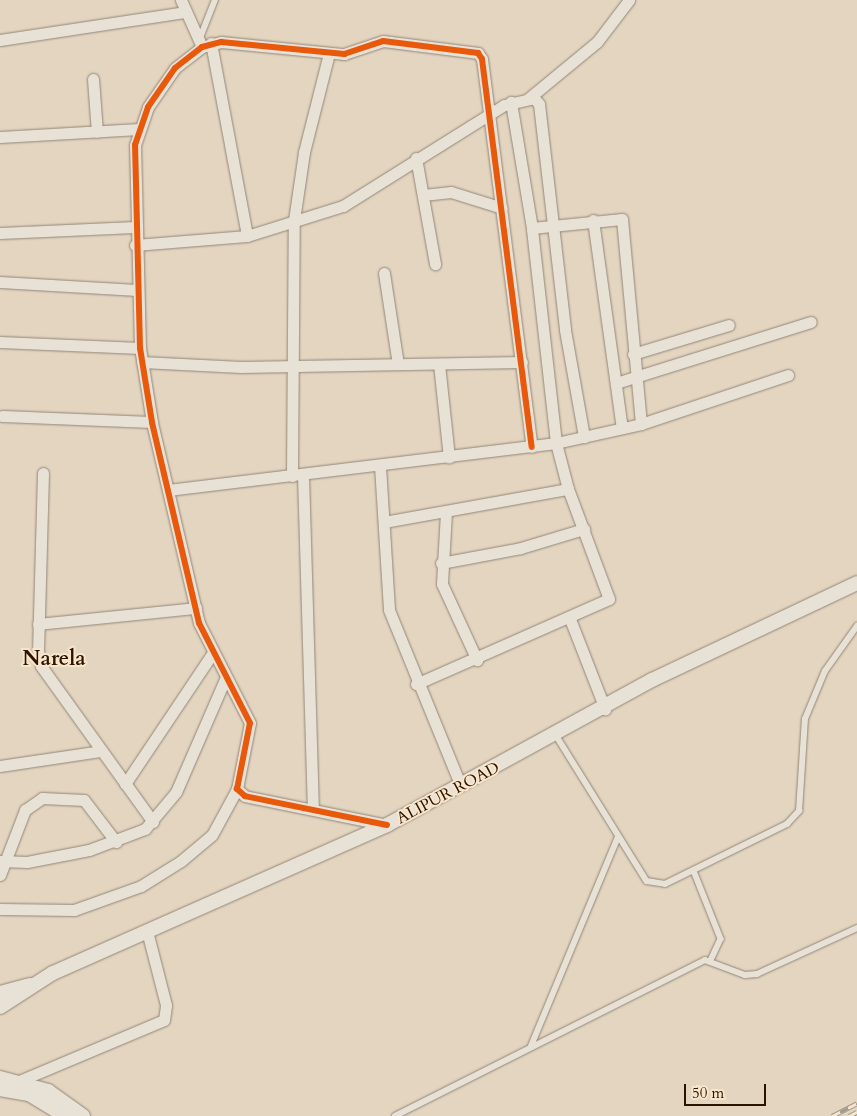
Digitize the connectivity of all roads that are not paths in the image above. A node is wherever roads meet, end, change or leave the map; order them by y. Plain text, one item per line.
1 (181, 0) edge
2 (215, 0) edge
3 (629, 0) edge
4 (186, 12) junction
5 (0, 40) edge
6 (204, 43) junction
7 (329, 53) junction
8 (93, 79) dead end
9 (529, 98) junction
10 (511, 102) junction
11 (488, 115) junction
12 (139, 129) junction
13 (97, 132) junction
14 (0, 137) edge
15 (416, 158) junction
16 (423, 195) junction
17 (502, 208) junction
18 (294, 220) junction
19 (593, 220) junction
20 (554, 225) junction
21 (135, 227) junction
22 (532, 228) junction
23 (0, 233) edge
24 (247, 236) junction
25 (135, 245) junction
26 (435, 264) dead end
27 (384, 273) dead end
28 (0, 282) edge
29 (137, 290) junction
30 (811, 322) dead end
31 (729, 325) dead end
32 (0, 342) edge
33 (140, 348) junction
34 (633, 354) junction
35 (142, 362) junction
36 (522, 362) junction
37 (291, 363) junction
38 (398, 364) junction
39 (439, 364) junction
40 (788, 374) dead end
41 (635, 376) junction
42 (616, 384) junction
43 (2, 416) dead end
44 (152, 422) junction
45 (641, 424) junction
46 (622, 428) junction
47 (584, 437) junction
48 (556, 443) junction
49 (532, 446) junction
50 (449, 457) junction
51 (380, 466) junction
52 (42, 473) dead end
53 (297, 475) junction
54 (568, 489) junction
55 (168, 490) junction
56 (446, 512) junction
57 (384, 522) junction
58 (584, 529) junction
59 (441, 563) junction
60 (857, 583) edge
61 (196, 608) junction
62 (570, 620) junction
63 (38, 624) junction
64 (857, 626) edge
65 (212, 654) junction
66 (476, 660) junction
67 (226, 677) junction
68 (416, 684) junction
69 (605, 709) junction
70 (556, 735) junction
71 (100, 751) junction
72 (0, 766) edge
73 (125, 784) junction
74 (461, 786) junction
75 (238, 790) junction
76 (313, 809) junction
77 (153, 822) junction
78 (387, 826) junction
79 (618, 837) junction
80 (116, 842) junction
81 (2, 861) edge
82 (694, 871) junction
83 (0, 875) edge
84 (0, 909) edge
85 (857, 928) edge
86 (147, 931) junction
87 (711, 960) junction
88 (30, 985) junction
89 (0, 993) edge
90 (0, 1007) edge
91 (531, 1046) junction
92 (0, 1078) edge
93 (20, 1081) junction
94 (0, 1089) edge
95 (65, 1116) edge
96 (83, 1116) edge
97 (395, 1116) edge

1 - 4 street
2 - 6 lane
3 - 9 street
4 - 5 street
4 - 6 street
6 - 7 street
6 - 12 street
6 - 24 street
7 - 11 street
7 - 18 street
8 - 13 street
9 - 10 street
9 - 20 street
10 - 11 street
10 - 22 street
11 - 15 street
11 - 17 street
12 - 13 street
12 - 21 street
13 - 14 street
15 - 16 street
15 - 18 street
16 - 17 street
16 - 26 street
17 - 36 street
18 - 24 street
18 - 37 street
19 - 20 street
19 - 34 street
19 - 42 street
20 - 22 street
20 - 47 street
21 - 23 street
21 - 25 street
22 - 48 street
24 - 25 street
25 - 29 street
27 - 38 street
28 - 29 street
29 - 33 street
30 - 41 street
31 - 34 street
32 - 33 street
33 - 35 street
34 - 41 street
35 - 37 street
35 - 44 street
36 - 39 street
36 - 49 street
37 - 38 street
37 - 53 street
38 - 39 street
39 - 50 street
40 - 45 street
41 - 42 street
41 - 45 street
42 - 46 street
43 - 44 street
44 - 55 street
45 - 46 street
46 - 47 street
47 - 48 street
48 - 49 street
48 - 54 street
49 - 50 street
50 - 51 street
51 - 53 street
51 - 57 street
52 - 63 street
53 - 55 street
53 - 76 street
54 - 56 street
54 - 58 street
55 - 61 street
56 - 57 street
56 - 59 street
57 - 68 street
58 - 59 street
58 - 62 street
59 - 66 street
60 - 69 street, ALIPUR ROAD
61 - 63 street
61 - 65 street
62 - 66 street
62 - 69 street
63 - 71 street
64 - 82 lane
65 - 67 street
65 - 73 street
66 - 68 street
67 - 75 street
67 - 77 street
68 - 74 street
69 - 70 street, ALIPUR ROAD
70 - 74 street, ALIPUR ROAD
70 - 79 lane
71 - 72 street
71 - 73 street
73 - 77 street
74 - 78 street, ALIPUR ROAD
75 - 76 street
75 - 84 street
76 - 78 street
77 - 80 street
78 - 86 street, ALIPUR ROAD
79 - 82 lane
79 - 91 lane
80 - 81 street
80 - 81 street
81 - 83 street
82 - 87 lane
85 - 87 lane
86 - 88 street, ALIPUR ROAD
86 - 93 street
87 - 91 lane
88 - 89 street, ALIPUR ROAD
88 - 90 street, ALIPUR ROAD
91 - 97 lane
92 - 93 street
93 - 96 street
94 - 95 street

